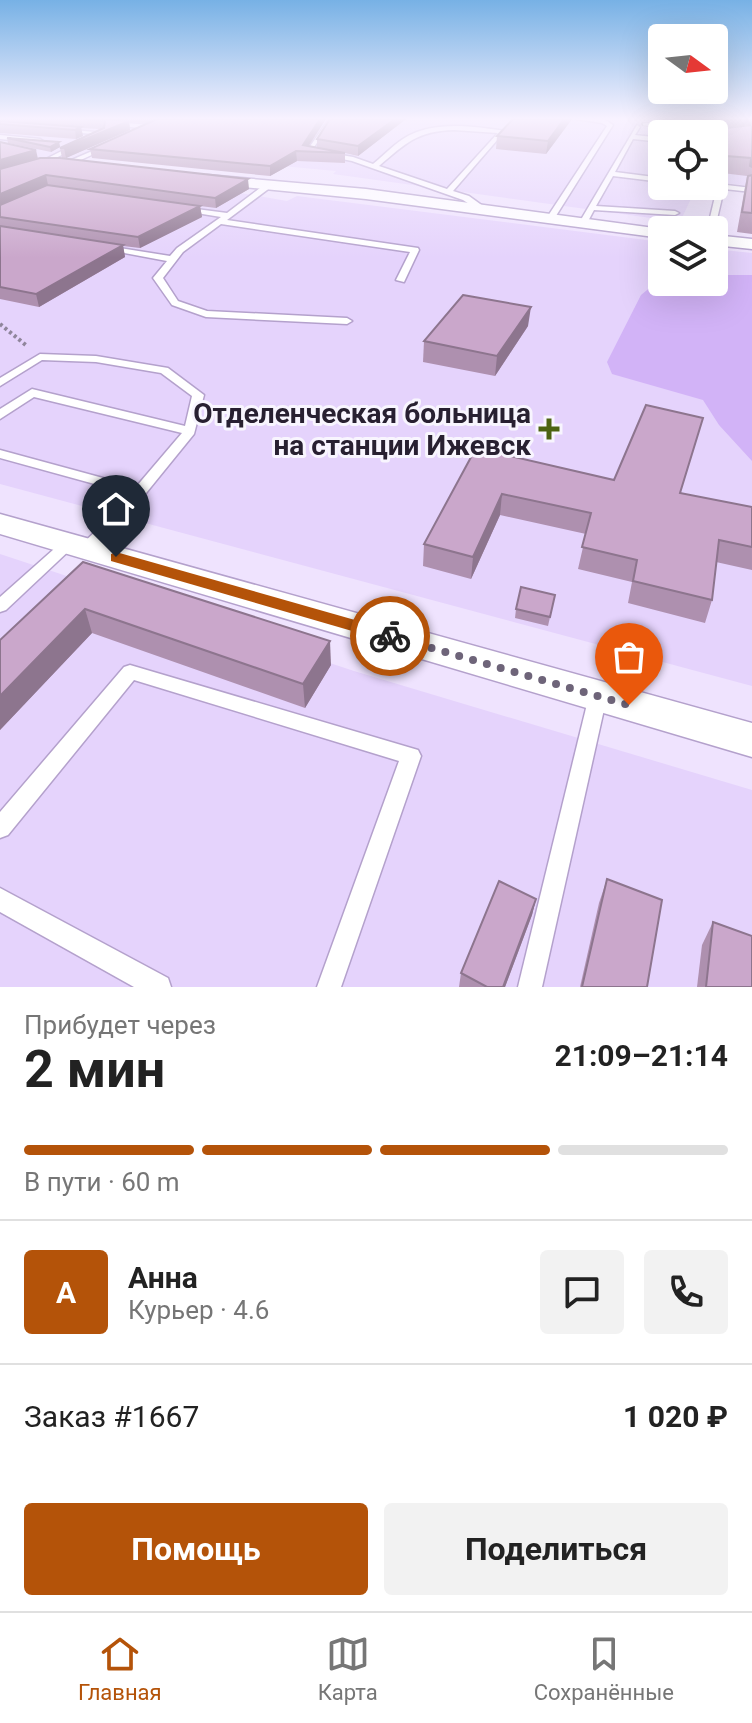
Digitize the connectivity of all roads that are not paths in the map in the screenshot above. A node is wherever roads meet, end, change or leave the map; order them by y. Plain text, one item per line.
1 (89, 165) edge
2 (365, 165) edge
3 (375, 165) edge
4 (473, 165) edge
5 (584, 165) edge
6 (615, 165) edge
7 (97, 166) edge
8 (373, 167) junction
9 (610, 174) junction
10 (191, 178) edge
11 (648, 178) edge
12 (271, 184) junction
13 (752, 190) edge
14 (448, 192) junction
15 (168, 207) edge
16 (591, 208) junction
17 (483, 209) junction
18 (675, 213) dead end
19 (714, 216) edge
20 (223, 218) junction
21 (550, 219) junction
22 (583, 223) junction
23 (648, 231) edge
24 (728, 241) edge
25 (752, 244) edge
26 (94, 247) edge
27 (171, 259) junction
28 (401, 280) dead end
29 (347, 321) dead end
30 (0, 383) edge
31 (0, 415) edge
32 (190, 431) junction
33 (0, 454) edge
34 (139, 492) junction
35 (0, 524) edge
36 (77, 546) junction
37 (0, 606) edge
38 (598, 696) junction
39 (752, 740) edge
40 (0, 828) edge
41 (0, 899) edge
42 (159, 987) edge
43 (329, 987) edge
44 (530, 987) edge

1 - 7 street
2 - 8 lane
3 - 8 lane
4 - 14 lane
5 - 21 lane
6 - 9 lane
8 - 14 lane
9 - 11 lane
9 - 16 lane
10 - 12 street
12 - 17 street
12 - 20 lane
13 - 19 lane
14 - 17 lane
15 - 20 lane
16 - 18 lane
16 - 22 lane
17 - 21 street
20 - 27 lane
20 - 28 lane
21 - 22 street
22 - 23 street
24 - 25 street
26 - 27 lane
27 - 29 lane
30 - 32 lane
31 - 32 lane
32 - 34 lane
33 - 34 lane
34 - 36 lane
35 - 36 street
36 - 37 lane
36 - 38 street
38 - 39 street
38 - 44 lane
40 - 43 lane
41 - 42 lane

